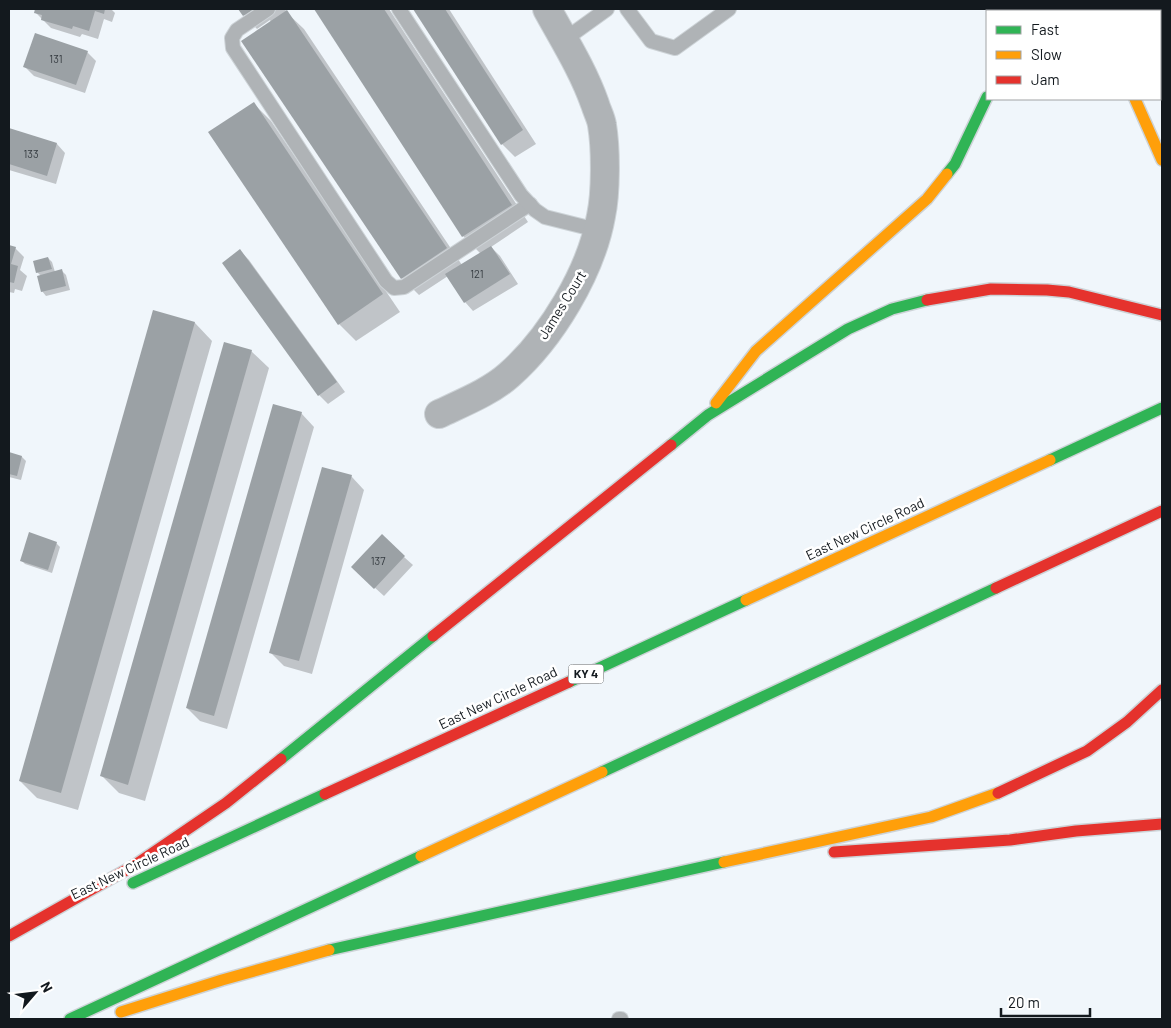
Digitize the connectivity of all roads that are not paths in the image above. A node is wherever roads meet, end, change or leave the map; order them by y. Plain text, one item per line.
1 (268, 9) edge
2 (400, 9) edge
3 (547, 9) edge
4 (607, 9) edge
5 (627, 9) edge
6 (729, 9) edge
7 (564, 40) junction
8 (986, 99) edge
9 (1135, 100) edge
10 (1162, 160) edge
11 (530, 204) junction
12 (597, 230) junction
13 (1162, 315) edge
14 (1162, 408) edge
15 (439, 414) dead end
16 (708, 415) junction
17 (1162, 511) edge
18 (1162, 690) edge
19 (1162, 824) edge
20 (736, 859) junction
21 (126, 886) dead end
22 (99, 898) dead end
23 (9, 936) edge
24 (9, 940) edge
25 (106, 1016) dead end
26 (70, 1019) edge

1 - 11 lane
2 - 11 lane
3 - 7 street, James Court
4 - 7 lane
5 - 6 lane
7 - 12 street, James Court
8 - 16 main road
9 - 10 main road
11 - 12 lane
12 - 15 street, James Court
13 - 16 main road
14 - 21 main road, East New Circle Road / KY 4
16 - 23 main road
17 - 26 main road
18 - 20 main road
19 - 20 main road
20 - 25 main road
22 - 24 main road, East New Circle Road

